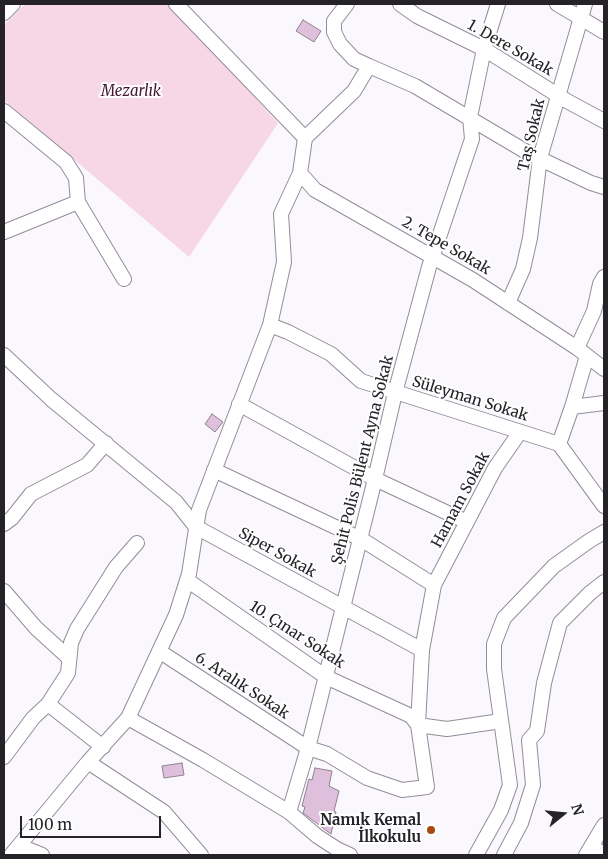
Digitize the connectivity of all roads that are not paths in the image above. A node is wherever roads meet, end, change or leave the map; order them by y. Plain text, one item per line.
1 (13, 4) edge
2 (176, 4) edge
3 (347, 4) edge
4 (400, 4) edge
5 (498, 4) edge
6 (557, 4) edge
7 (583, 10) edge
8 (4, 13) edge
9 (604, 32) edge
10 (484, 49) junction
11 (369, 66) junction
12 (558, 95) junction
13 (4, 111) edge
14 (470, 117) junction
15 (604, 121) edge
16 (305, 138) junction
17 (540, 158) junction
18 (300, 173) junction
19 (604, 186) edge
20 (78, 202) junction
21 (4, 232) edge
22 (432, 257) junction
23 (124, 279) dead end
24 (603, 282) edge
25 (508, 303) junction
26 (270, 325) junction
27 (582, 352) junction
28 (4, 355) edge
29 (604, 369) edge
30 (395, 393) junction
31 (240, 404) junction
32 (604, 404) edge
33 (572, 407) junction
34 (520, 432) junction
35 (106, 443) junction
36 (559, 444) junction
37 (214, 470) junction
38 (375, 479) junction
39 (604, 506) edge
40 (467, 522) junction
41 (4, 524) edge
42 (196, 527) junction
43 (604, 532) edge
44 (360, 538) junction
45 (137, 543) dead end
46 (187, 580) junction
47 (604, 582) edge
48 (434, 585) junction
49 (4, 591) edge
50 (343, 608) junction
51 (422, 650) junction
52 (159, 652) junction
53 (69, 658) junction
54 (326, 676) junction
55 (48, 704) junction
56 (128, 718) junction
57 (501, 721) junction
58 (418, 725) junction
59 (103, 747) junction
60 (308, 748) junction
61 (4, 757) edge
62 (88, 762) junction
63 (289, 812) junction
64 (604, 825) edge
65 (15, 850) edge
66 (589, 851) edge
67 (42, 855) edge
68 (200, 855) edge
69 (350, 855) edge
70 (476, 855) edge
71 (504, 855) edge
72 (604, 855) edge

1 - 8 street
2 - 16 street
3 - 11 street
4 - 10 street, 1. Dere Sokak
5 - 10 street, Şehit Polis Bülent Ayna Sokak
6 - 7 street
7 - 9 street
7 - 12 street, Taş Sokak
10 - 12 street, 1. Dere Sokak
10 - 14 street, Şehit Polis Bülent Ayna Sokak
11 - 14 street
11 - 16 street
12 - 15 street, 1. Dere Sokak
12 - 17 street, Taş Sokak
13 - 20 street
14 - 17 street
14 - 22 street, Şehit Polis Bülent Ayna Sokak
16 - 18 street
17 - 19 street
17 - 25 street, Taş Sokak
18 - 22 street, 2. Tepe Sokak
18 - 26 street
20 - 21 street
20 - 23 street
22 - 25 street, 2. Tepe Sokak
22 - 30 street, Şehit Polis Bülent Ayna Sokak
24 - 27 street
25 - 27 street, 2. Tepe Sokak
26 - 30 street, Süleyman Sokak
26 - 31 street
27 - 29 street, 2. Tepe Sokak
27 - 33 street
28 - 35 street
30 - 34 street, Süleyman Sokak
30 - 38 street, Şehit Polis Bülent Ayna Sokak
31 - 37 street
31 - 38 street
32 - 33 street
33 - 36 street
34 - 36 street, Süleyman Sokak
34 - 40 street, Hamam Sokak
35 - 41 street
35 - 42 street
36 - 39 street
37 - 42 street
37 - 44 street
38 - 40 street
38 - 44 street, Şehit Polis Bülent Ayna Sokak
40 - 48 street, Hamam Sokak
42 - 46 street
42 - 50 street, Siper Sokak
43 - 57 street
44 - 48 street
44 - 50 street, Şehit Polis Bülent Ayna Sokak
45 - 53 street
46 - 52 street
46 - 54 street, 10. Çınar Sokak
47 - 71 street
48 - 51 street, Hamam Sokak
49 - 53 street
50 - 51 street, Siper Sokak
50 - 54 street, Şehit Polis Bülent Ayna Sokak
51 - 58 street, Hamam Sokak
52 - 56 street
52 - 60 street, 6. Aralık Sokak
53 - 55 street
54 - 58 street, 10. Çınar Sokak
54 - 60 street, Şehit Polis Bülent Ayna Sokak
55 - 59 street
55 - 61 street
56 - 59 street
56 - 63 street
57 - 58 street
57 - 70 street
58 - 60 street, 6. Aralık Sokak
59 - 62 street
60 - 63 street, Şehit Polis Bülent Ayna Sokak
62 - 65 street
62 - 68 street
63 - 69 street
64 - 66 street
65 - 67 street
66 - 72 street

